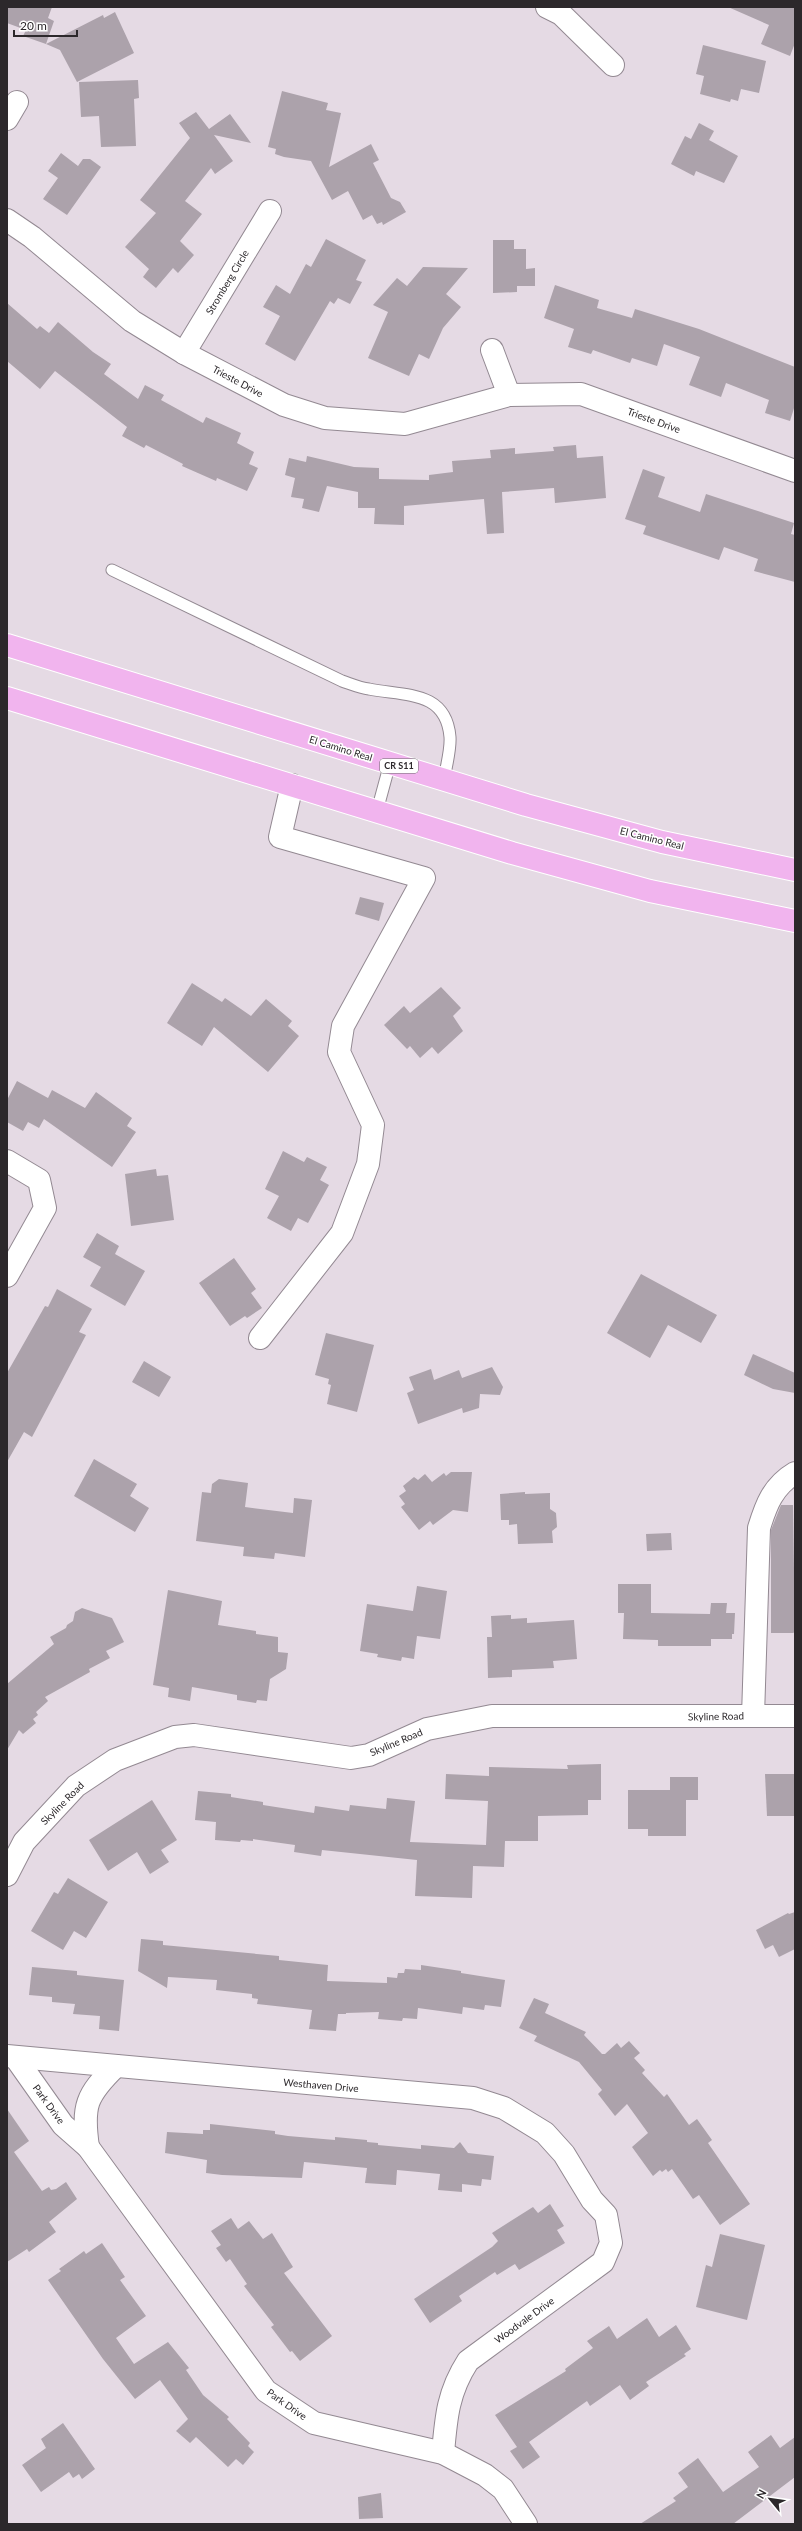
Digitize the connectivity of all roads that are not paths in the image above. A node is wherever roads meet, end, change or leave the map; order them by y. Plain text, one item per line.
1 (547, 7) edge
2 (613, 65) dead end
3 (270, 211) dead end
4 (7, 220) edge
5 (492, 350) dead end
6 (184, 353) junction
7 (509, 395) junction
8 (795, 471) edge
9 (112, 570) dead end
10 (7, 645) edge
11 (7, 698) edge
12 (390, 763) junction
13 (444, 780) junction
14 (292, 785) junction
15 (377, 811) junction
16 (795, 870) edge
17 (795, 921) edge
18 (7, 1161) edge
19 (7, 1276) edge
20 (260, 1338) dead end
21 (795, 1473) edge
22 (753, 1716) junction
23 (795, 1716) edge
24 (7, 1874) edge
25 (11, 2057) edge
26 (116, 2066) junction
27 (88, 2147) junction
28 (592, 2200) joint
29 (443, 2453) junction
30 (526, 2524) edge

1 - 2 street
3 - 6 street, Stromberg Circle
4 - 6 street, Trieste Drive
5 - 7 street
6 - 7 street, Trieste Drive
7 - 8 street, Trieste Drive
9 - 13 lane
10 - 12 main road, El Camino Real / CR S11
11 - 14 main road
12 - 13 main road, El Camino Real / CR S11
12 - 15 lane
13 - 16 main road, El Camino Real / CR S11
14 - 15 main road
14 - 20 street
15 - 17 main road
18 - 19 street
21 - 22 street
22 - 23 street, Skyline Road
22 - 24 street, Skyline Road
25 - 26 street, Westhaven Drive
25 - 27 street, Park Drive
26 - 27 street, Park Drive
26 - 28 street, Westhaven Drive
27 - 29 street, Park Drive
28 - 29 street, Woodvale Drive
29 - 30 street, Park Drive

